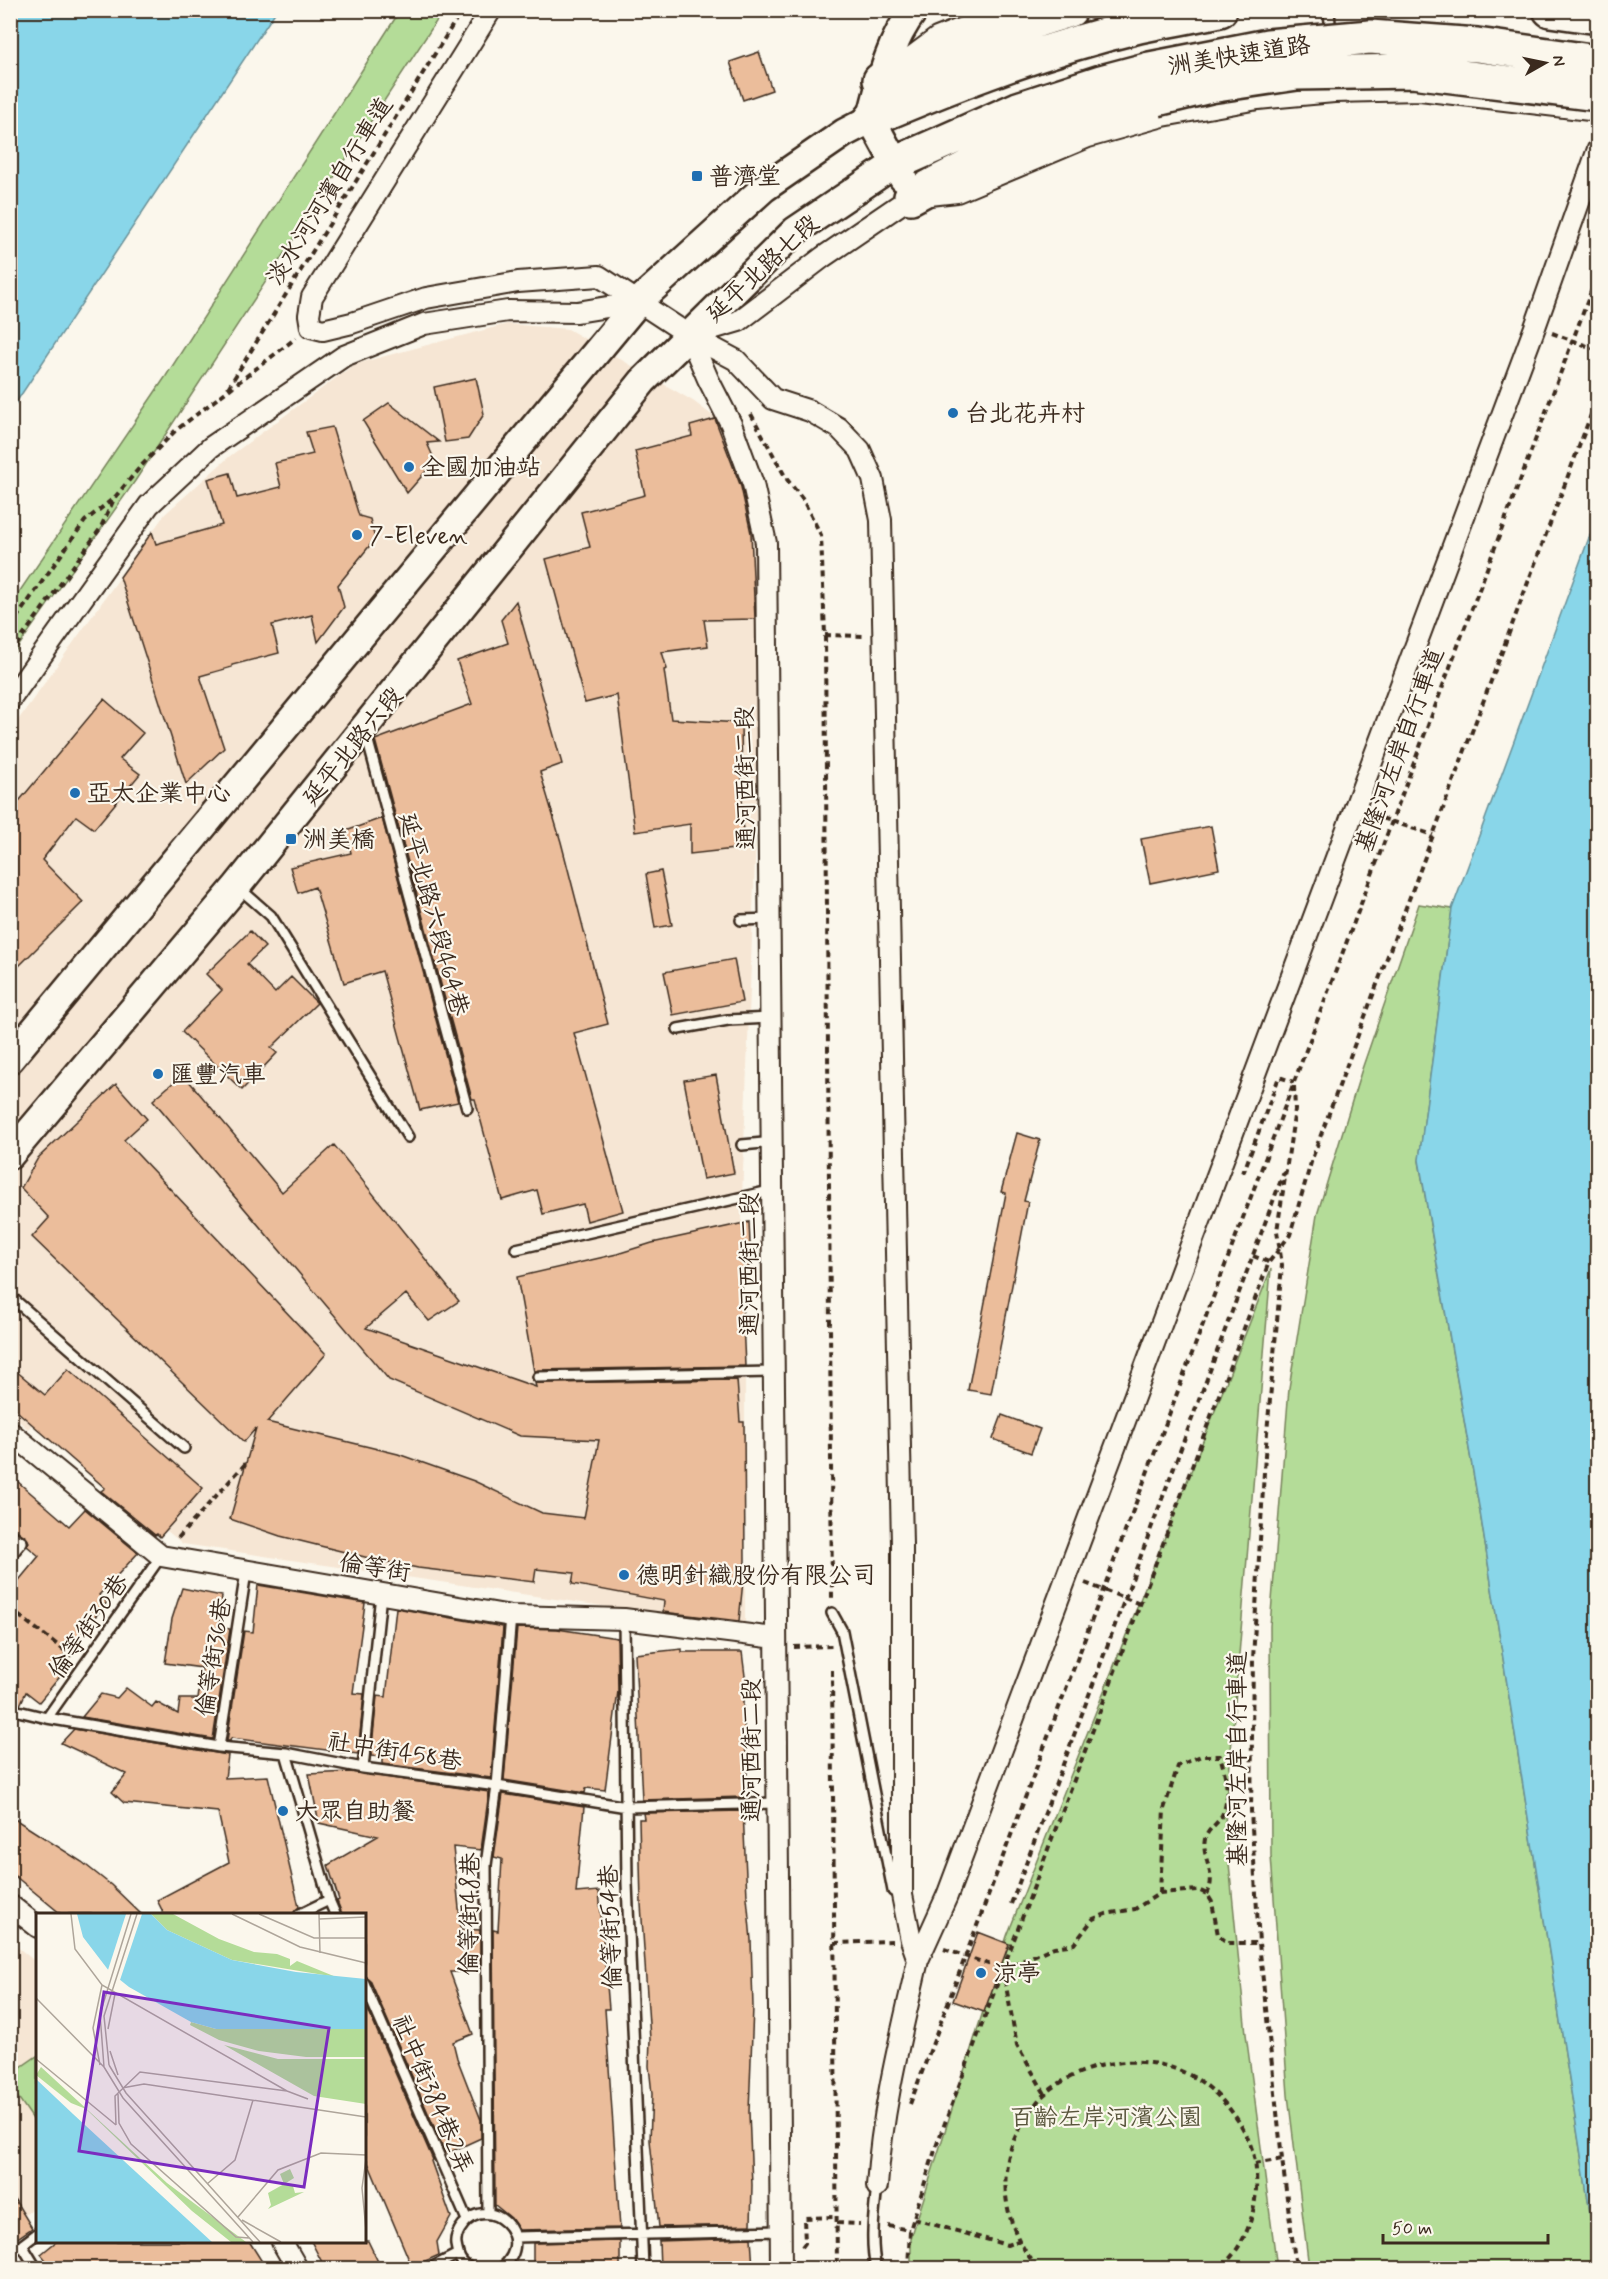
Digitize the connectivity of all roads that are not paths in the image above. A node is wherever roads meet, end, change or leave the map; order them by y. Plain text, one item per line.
1 (491, 10) edge
2 (914, 10) edge
3 (1008, 10) edge
4 (1070, 10) edge
5 (1220, 10) edge
6 (1329, 10) edge
7 (1550, 10) edge
8 (1598, 17) edge
9 (1331, 46) dead end
10 (1332, 57) dead end
11 (1598, 62) edge
12 (880, 80) junction
13 (1154, 84) junction
14 (1334, 92) junction
15 (1598, 93) edge
16 (1598, 111) edge
17 (872, 119) junction
18 (1598, 149) edge
19 (896, 163) junction
20 (911, 196) junction
21 (638, 302) junction
22 (690, 335) junction
23 (10, 700) edge
24 (365, 730) junction
25 (237, 886) junction
26 (772, 919) junction
27 (741, 920) dead end
28 (773, 1018) junction
29 (678, 1029) dead end
30 (10, 1059) edge
31 (467, 1108) dead end
32 (408, 1137) dead end
33 (774, 1142) junction
34 (742, 1145) dead end
35 (10, 1155) edge
36 (774, 1190) junction
37 (516, 1249) dead end
38 (10, 1296) edge
39 (776, 1372) junction
40 (538, 1377) dead end
41 (10, 1432) edge
42 (184, 1448) dead end
43 (10, 1533) edge
44 (10, 1556) edge
45 (161, 1556) junction
46 (246, 1572) junction
47 (381, 1594) junction
48 (832, 1613) road end
49 (511, 1616) junction
50 (624, 1619) junction
51 (775, 1631) junction
52 (10, 1709) edge
53 (47, 1718) junction
54 (219, 1747) junction
55 (286, 1753) junction
56 (363, 1768) junction
57 (497, 1786) junction
58 (776, 1803) junction
59 (627, 1807) junction
60 (902, 1895) junction
61 (329, 1900) junction
62 (10, 1905) edge
63 (302, 1913) edge
64 (335, 1913) edge
65 (36, 1925) edge
66 (918, 1960) junction
67 (366, 1988) edge
68 (877, 2186) joint
69 (488, 2213) junction
70 (466, 2220) junction
71 (781, 2231) junction
72 (642, 2233) junction
73 (36, 2235) edge
74 (514, 2237) junction
75 (283, 2243) edge
76 (22, 2245) junction
77 (10, 2254) edge
78 (458, 2254) junction
79 (36, 2268) edge
80 (297, 2268) edge
81 (431, 2268) edge
82 (470, 2268) edge
83 (502, 2268) edge
84 (643, 2268) edge
85 (781, 2268) edge
86 (876, 2268) edge

1 - 21 street
2 - 12 main road
3 - 12 street
4 - 12 highway
5 - 17 highway, 洲美快速道路
6 - 9 lane
7 - 8 highway
10 - 14 lane
11 - 13 highway, 洲美快速道路, bridge
12 - 17 main road
13 - 15 highway, bridge
13 - 19 highway, 洲美快速道路
13 - 20 highway
14 - 16 street
14 - 20 street
17 - 19 main road
17 - 21 main road
18 - 66 street
19 - 20 main road
19 - 22 main road, 延平北路七段
20 - 22 street
21 - 22 street
21 - 23 street
21 - 30 main road
22 - 24 main road, 延平北路六段
22 - 26 street, 通河西街二段
22 - 60 street
24 - 25 main road, 延平北路六段
24 - 31 lane, 延平北路六段464巷
25 - 32 lane
25 - 35 main road, 延平北路六段
26 - 27 lane
26 - 28 street, 通河西街二段
28 - 29 lane
28 - 33 street, 通河西街二段
33 - 34 lane
33 - 36 street, 通河西街二段
36 - 37 lane
36 - 39 street, 通河西街二段
38 - 42 lane
39 - 40 lane
39 - 51 street, 通河西街二段
41 - 45 street, 倫等街
43 - 44 lane
45 - 46 street, 倫等街
45 - 53 lane, 倫等街30巷
46 - 47 street, 倫等街
46 - 54 lane, 倫等街36巷
47 - 49 street, 倫等街
47 - 56 lane
48 - 60 lane
49 - 50 street, 倫等街
49 - 57 lane, 倫等街48巷
50 - 51 street, 倫等街
50 - 59 lane, 倫等街54巷
51 - 58 street, 通河西街二段
52 - 53 lane, 社中街458巷
53 - 54 lane, 社中街458巷
54 - 55 lane, 社中街458巷
55 - 56 lane, 社中街458巷
55 - 61 lane
56 - 57 lane, 社中街458巷
57 - 59 lane, 社中街458巷
57 - 69 lane, 倫等街48巷
58 - 59 lane, 社中街458巷
58 - 71 street, 通河西街二段
59 - 72 lane, 倫等街54巷
60 - 66 street
61 - 63 lane
61 - 64 lane
62 - 65 street
66 - 68 street
67 - 70 lane, 社中街384巷2弄
68 - 86 lane
69 - 70 lane
69 - 74 lane
70 - 78 lane
71 - 72 lane
71 - 85 street, 通河西街二段
72 - 74 lane
72 - 84 lane, 倫等街54巷
73 - 76 lane
74 - 83 lane
75 - 80 street
76 - 77 lane
76 - 79 lane
78 - 81 lane
78 - 82 lane

